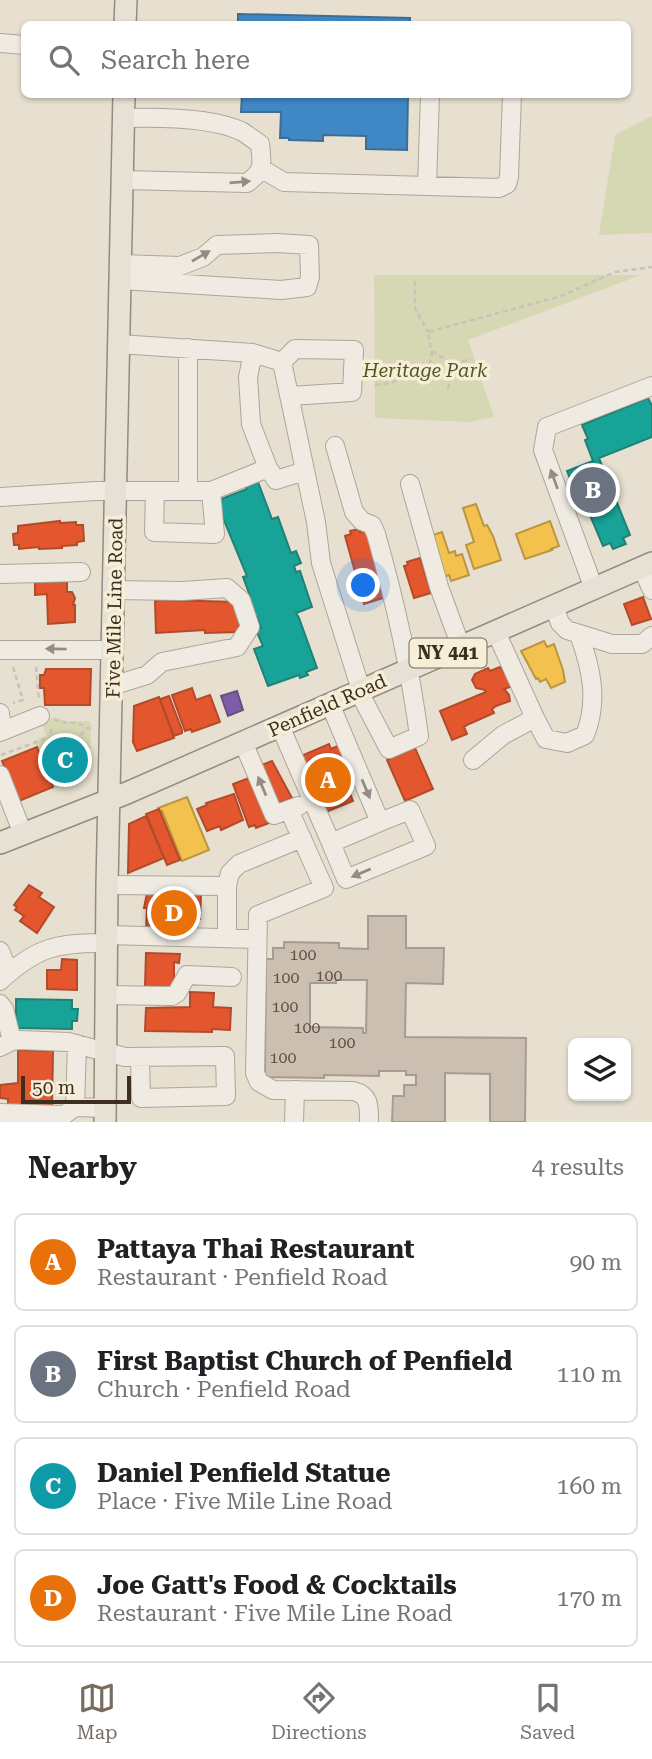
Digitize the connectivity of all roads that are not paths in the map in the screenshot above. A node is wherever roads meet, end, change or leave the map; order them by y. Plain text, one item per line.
1 (126, 0) edge
2 (125, 21) edge
3 (0, 43) edge
4 (21, 45) edge
5 (124, 98) edge
6 (430, 98) edge
7 (512, 98) edge
8 (124, 118) junction
9 (262, 169) junction
10 (123, 180) junction
11 (427, 186) junction
12 (121, 272) junction
13 (119, 344) junction
14 (188, 348) junction
15 (253, 353) junction
16 (282, 362) junction
17 (652, 386) edge
18 (290, 396) junction
19 (334, 446) dead end
20 (268, 468) junction
21 (305, 471) junction
22 (410, 484) dead end
23 (116, 491) junction
24 (155, 491) junction
25 (188, 491) junction
26 (211, 491) junction
27 (0, 497) edge
28 (647, 565) edge
29 (82, 572) dead end
30 (0, 574) edge
31 (594, 589) junction
32 (114, 590) junction
33 (652, 590) edge
34 (554, 606) junction
35 (496, 632) junction
36 (579, 634) junction
37 (652, 636) edge
38 (461, 647) junction
39 (0, 650) edge
40 (113, 650) junction
41 (410, 669) junction
42 (112, 686) junction
43 (360, 691) junction
44 (330, 704) junction
45 (3, 709) edge
46 (46, 714) road end
47 (536, 718) junction
48 (276, 728) junction
49 (1, 732) edge
50 (243, 742) junction
51 (474, 760) dead end
52 (0, 775) edge
53 (110, 800) junction
54 (289, 810) junction
55 (380, 822) junction
56 (23, 834) junction
57 (302, 838) junction
58 (0, 843) edge
59 (331, 843) junction
60 (107, 885) junction
61 (228, 886) junction
62 (221, 937) junction
63 (107, 939) junction
64 (257, 939) junction
65 (0, 951) edge
66 (4, 977) edge
67 (232, 977) dead end
68 (106, 995) junction
69 (0, 1004) edge
70 (6, 1044) edge
71 (77, 1044) junction
72 (106, 1051) junction
73 (140, 1059) junction
74 (295, 1090) junction
75 (75, 1107) junction
76 (0, 1113) edge
77 (105, 1115) edge
78 (294, 1122) edge
79 (369, 1122) edge

1 - 2 main road
3 - 4 street
5 - 8 main road, Five Mile Line Road
6 - 11 street
7 - 11 street
8 - 9 street
8 - 10 main road, Five Mile Line Road
10 -> 9 street
9 - 11 street
10 - 12 main road, Five Mile Line Road
12 -> 12 street
12 - 13 main road, Five Mile Line Road
13 - 14 street
13 - 23 main road, Five Mile Line Road
14 - 15 street
14 - 25 street
15 - 16 street
15 - 20 street
16 - 18 street
16 - 18 street
31 -> 17 street
18 - 21 street
19 - 41 street
20 - 21 street
20 - 26 street
21 - 43 street
22 - 38 street
23 - 24 street
23 - 27 street
23 - 32 main road, Five Mile Line Road
24 - 25 street
24 - 26 street
25 - 26 street
28 - 31 main road, Penfield Road / NY 441
28 - 33 street
29 - 30 street
31 - 34 main road, Penfield Road / NY 441
32 - 40 main road, Five Mile Line Road
32 - 42 street
34 - 35 main road, Penfield Road / NY 441
34 - 36 street
35 - 38 main road, Penfield Road / NY 441
35 - 47 street
36 - 37 street
36 - 47 street
38 - 41 main road, Penfield Road / NY 441
40 -> 39 street
40 - 42 main road, Five Mile Line Road
41 - 43 main road, Penfield Road / NY 441
41 - 43 street
42 - 53 main road, Five Mile Line Road
43 - 44 main road, Penfield Road / NY 441
44 - 48 main road, Penfield Road / NY 441
44 -> 55 street
45 - 49 street
46 - 49 street
47 - 51 street
48 - 50 main road, Penfield Road / NY 441
48 - 54 street
48 - 59 street
50 - 53 main road, Penfield Road / NY 441
54 -> 50 street
52 - 56 street
53 - 56 main road, Penfield Road / NY 441
53 - 60 main road, Five Mile Line Road
54 - 57 street
55 - 59 street
55 -> 59 street
56 - 58 main road, Penfield Road / NY 441
57 - 61 street
57 - 64 street
60 - 61 street
60 - 63 main road, Five Mile Line Road
61 - 62 street
62 - 63 street
62 - 64 street
63 - 66 street
63 - 68 main road, Five Mile Line Road
64 - 74 street
65 - 66 street
67 - 68 street
68 - 72 main road, Five Mile Line Road
69 - 70 street
70 - 71 street
71 - 72 street
71 - 75 street
72 - 73 street
72 - 77 main road, Five Mile Line Road
73 - 73 street
74 - 78 street
74 - 79 street
75 - 76 street
75 - 77 street

